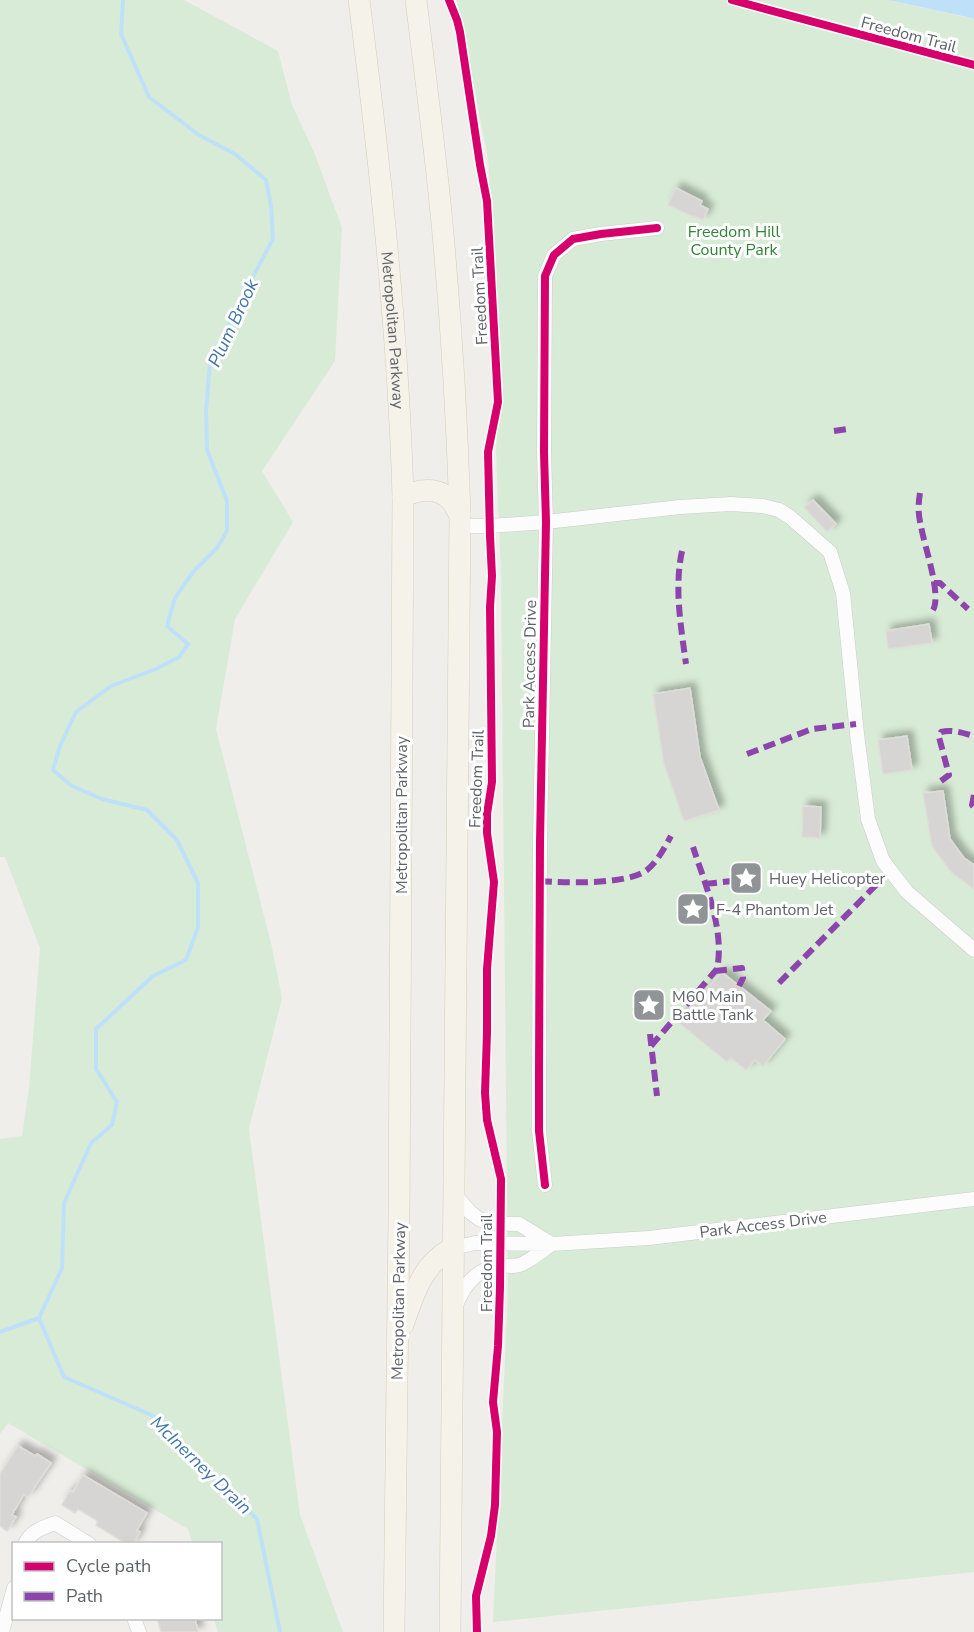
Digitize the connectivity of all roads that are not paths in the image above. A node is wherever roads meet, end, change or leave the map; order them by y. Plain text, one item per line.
1 (359, 0) edge
2 (416, 0) edge
3 (657, 228) dead end
4 (403, 497) junction
5 (460, 520) junction
6 (546, 522) junction
7 (974, 950) edge
8 (545, 1185) dead end
9 (454, 1194) junction
10 (974, 1199) edge
11 (552, 1244) junction
12 (454, 1248) junction
13 (453, 1312) junction
14 (397, 1343) junction
15 (26, 1542) edge
16 (86, 1542) edge
17 (12, 1595) edge
18 (2, 1632) edge
19 (394, 1632) edge
20 (450, 1632) edge

1 - 4 main road, Metropolitan Parkway
2 - 5 main road
3 - 6 street, Park Access Drive
4 - 5 main road
4 - 14 main road, Metropolitan Parkway
5 - 6 street
5 - 9 main road
6 - 7 street
6 - 8 street, Park Access Drive
9 - 11 street
9 - 12 main road
10 - 11 street, Park Access Drive
11 - 12 street, Park Access Drive
11 - 13 street, Park Access Drive
12 - 13 main road
12 - 14 main road
13 - 20 main road
14 - 19 main road, Metropolitan Parkway
15 - 16 street
17 - 18 street

